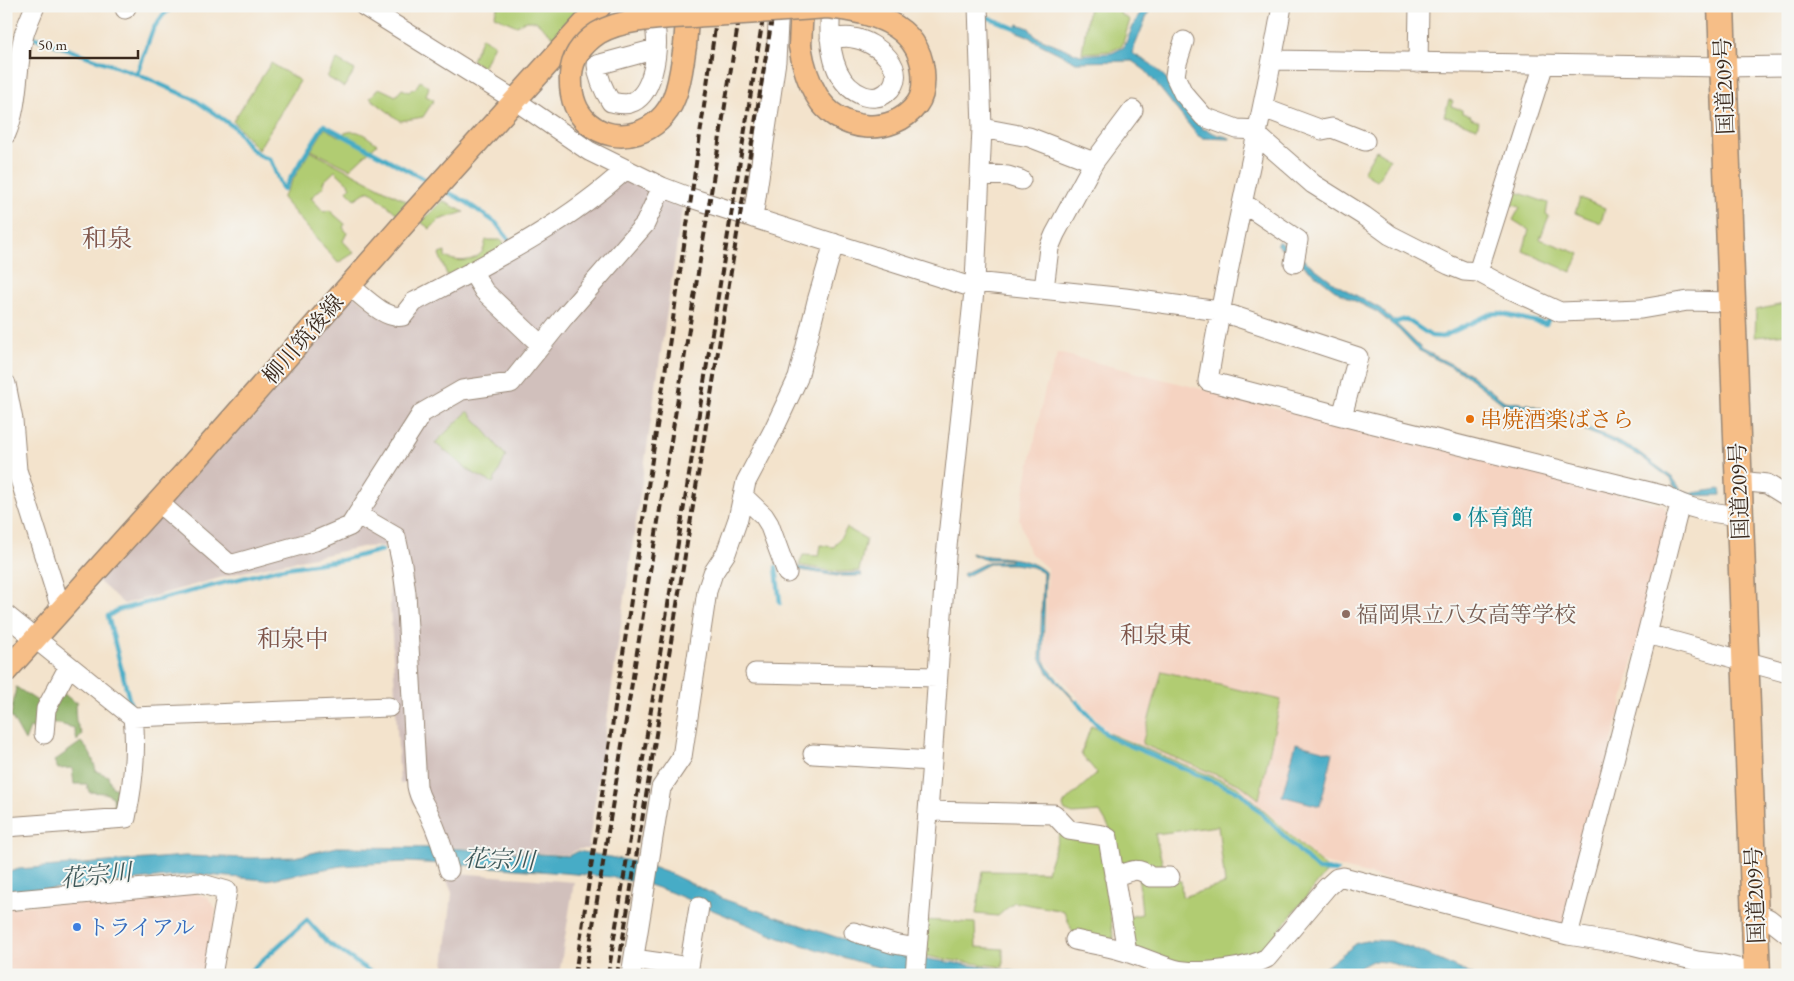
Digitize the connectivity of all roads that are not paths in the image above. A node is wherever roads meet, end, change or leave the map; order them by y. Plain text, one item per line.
1 (35, 6) edge
2 (364, 6) edge
3 (600, 6) edge
4 (650, 6) edge
5 (688, 6) edge
6 (779, 6) edge
7 (802, 6) edge
8 (831, 6) edge
9 (978, 6) edge
10 (1282, 6) edge
11 (1419, 6) edge
12 (1721, 6) edge
13 (830, 39) dead end
14 (1184, 42) dead end
15 (656, 48) dead end
16 (1272, 60) junction
17 (1418, 62) junction
18 (1544, 64) junction
19 (1788, 66) edge
20 (1723, 67) junction
21 (516, 101) junction
22 (1263, 108) junction
23 (1132, 110) dead end
24 (982, 128) junction
25 (1258, 133) junction
26 (6, 134) edge
27 (1365, 141) dead end
28 (1094, 162) junction
29 (626, 170) junction
30 (981, 174) junction
31 (1021, 180) dead end
32 (662, 187) junction
33 (1243, 204) junction
34 (753, 218) junction
35 (834, 242) junction
36 (1295, 257) dead end
37 (472, 271) junction
38 (1478, 272) junction
39 (975, 285) junction
40 (350, 286) junction
41 (1044, 289) junction
42 (1731, 302) junction
43 (1219, 311) junction
44 (541, 346) junction
45 (6, 384) edge
46 (1342, 416) junction
47 (1749, 482) dead end
48 (743, 496) junction
49 (1788, 498) edge
50 (158, 502) junction
51 (1680, 504) junction
52 (358, 514) junction
53 (1740, 516) junction
54 (787, 573) dead end
55 (61, 609) junction
56 (6, 615) edge
57 (1647, 634) junction
58 (35, 639) junction
59 (1746, 663) junction
60 (69, 666) junction
61 (8, 667) edge
62 (755, 673) dead end
63 (1788, 673) edge
64 (937, 677) junction
65 (389, 707) dead end
66 (133, 717) junction
67 (44, 734) dead end
68 (813, 754) dead end
69 (932, 760) junction
70 (928, 812) junction
71 (6, 827) edge
72 (449, 870) dead end
73 (1114, 877) junction
74 (1170, 877) dead end
75 (6, 900) edge
76 (698, 907) dead end
77 (1755, 912) junction
78 (854, 932) dead end
79 (1788, 934) edge
80 (1568, 935) junction
81 (1075, 940) dead end
82 (917, 950) junction
83 (1127, 952) junction
84 (632, 967) edge
85 (1757, 974) edge
86 (212, 975) edge
87 (915, 975) edge

1 - 26 street
2 - 21 street
3 - 21 main road, 柳川筑後線
4 - 15 street
5 - 7 main road, bridge
6 - 34 street
8 - 13 street
9 - 24 street
10 - 16 street
11 - 17 street
12 - 20 highway, 国道209号
14 - 25 street
16 - 17 street
16 - 22 street
17 - 18 street
18 - 20 street
18 - 38 street
19 - 20 street
20 - 42 highway, 国道209号
21 - 29 street
21 - 40 main road, 柳川筑後線
22 - 25 street
22 - 27 street
23 - 28 street
24 - 28 street
24 - 30 street
25 - 33 street
25 - 38 street
28 - 41 street
29 - 32 street
29 - 37 street
30 - 31 street
30 - 39 street
32 - 34 street
32 - 44 street
33 - 36 street
33 - 43 street
34 - 35 street
35 - 39 street
35 - 48 street
37 - 40 street
37 - 44 street
38 - 42 street
39 - 41 street
39 - 64 street
40 - 50 main road, 柳川筑後線
41 - 43 street
42 - 53 highway, 国道209号
43 - 46 street
43 - 46 street
44 - 52 street
45 - 55 street
46 - 51 street
47 - 49 street
48 - 54 street
48 - 84 street
50 - 52 street
50 - 55 main road, 柳川筑後線
51 - 53 street
51 - 57 street
52 - 72 street
53 - 59 highway, 国道209号
55 - 58 main road, 柳川筑後線
56 - 58 street
57 - 59 street
57 - 80 street
58 - 60 street
58 - 61 main road, 柳川筑後線
59 - 63 street
59 - 77 highway, 国道209号
60 - 66 street
60 - 67 street
62 - 64 street
64 - 69 street
65 - 66 street
66 - 71 street
68 - 69 street
69 - 70 street
70 - 73 street
70 - 82 street
73 - 74 street
73 - 83 street
75 - 86 street
76 - 84 street
77 - 79 street
77 - 85 highway, 国道209号
78 - 82 street
80 - 83 street
80 - 85 street
81 - 83 street
82 - 87 street

